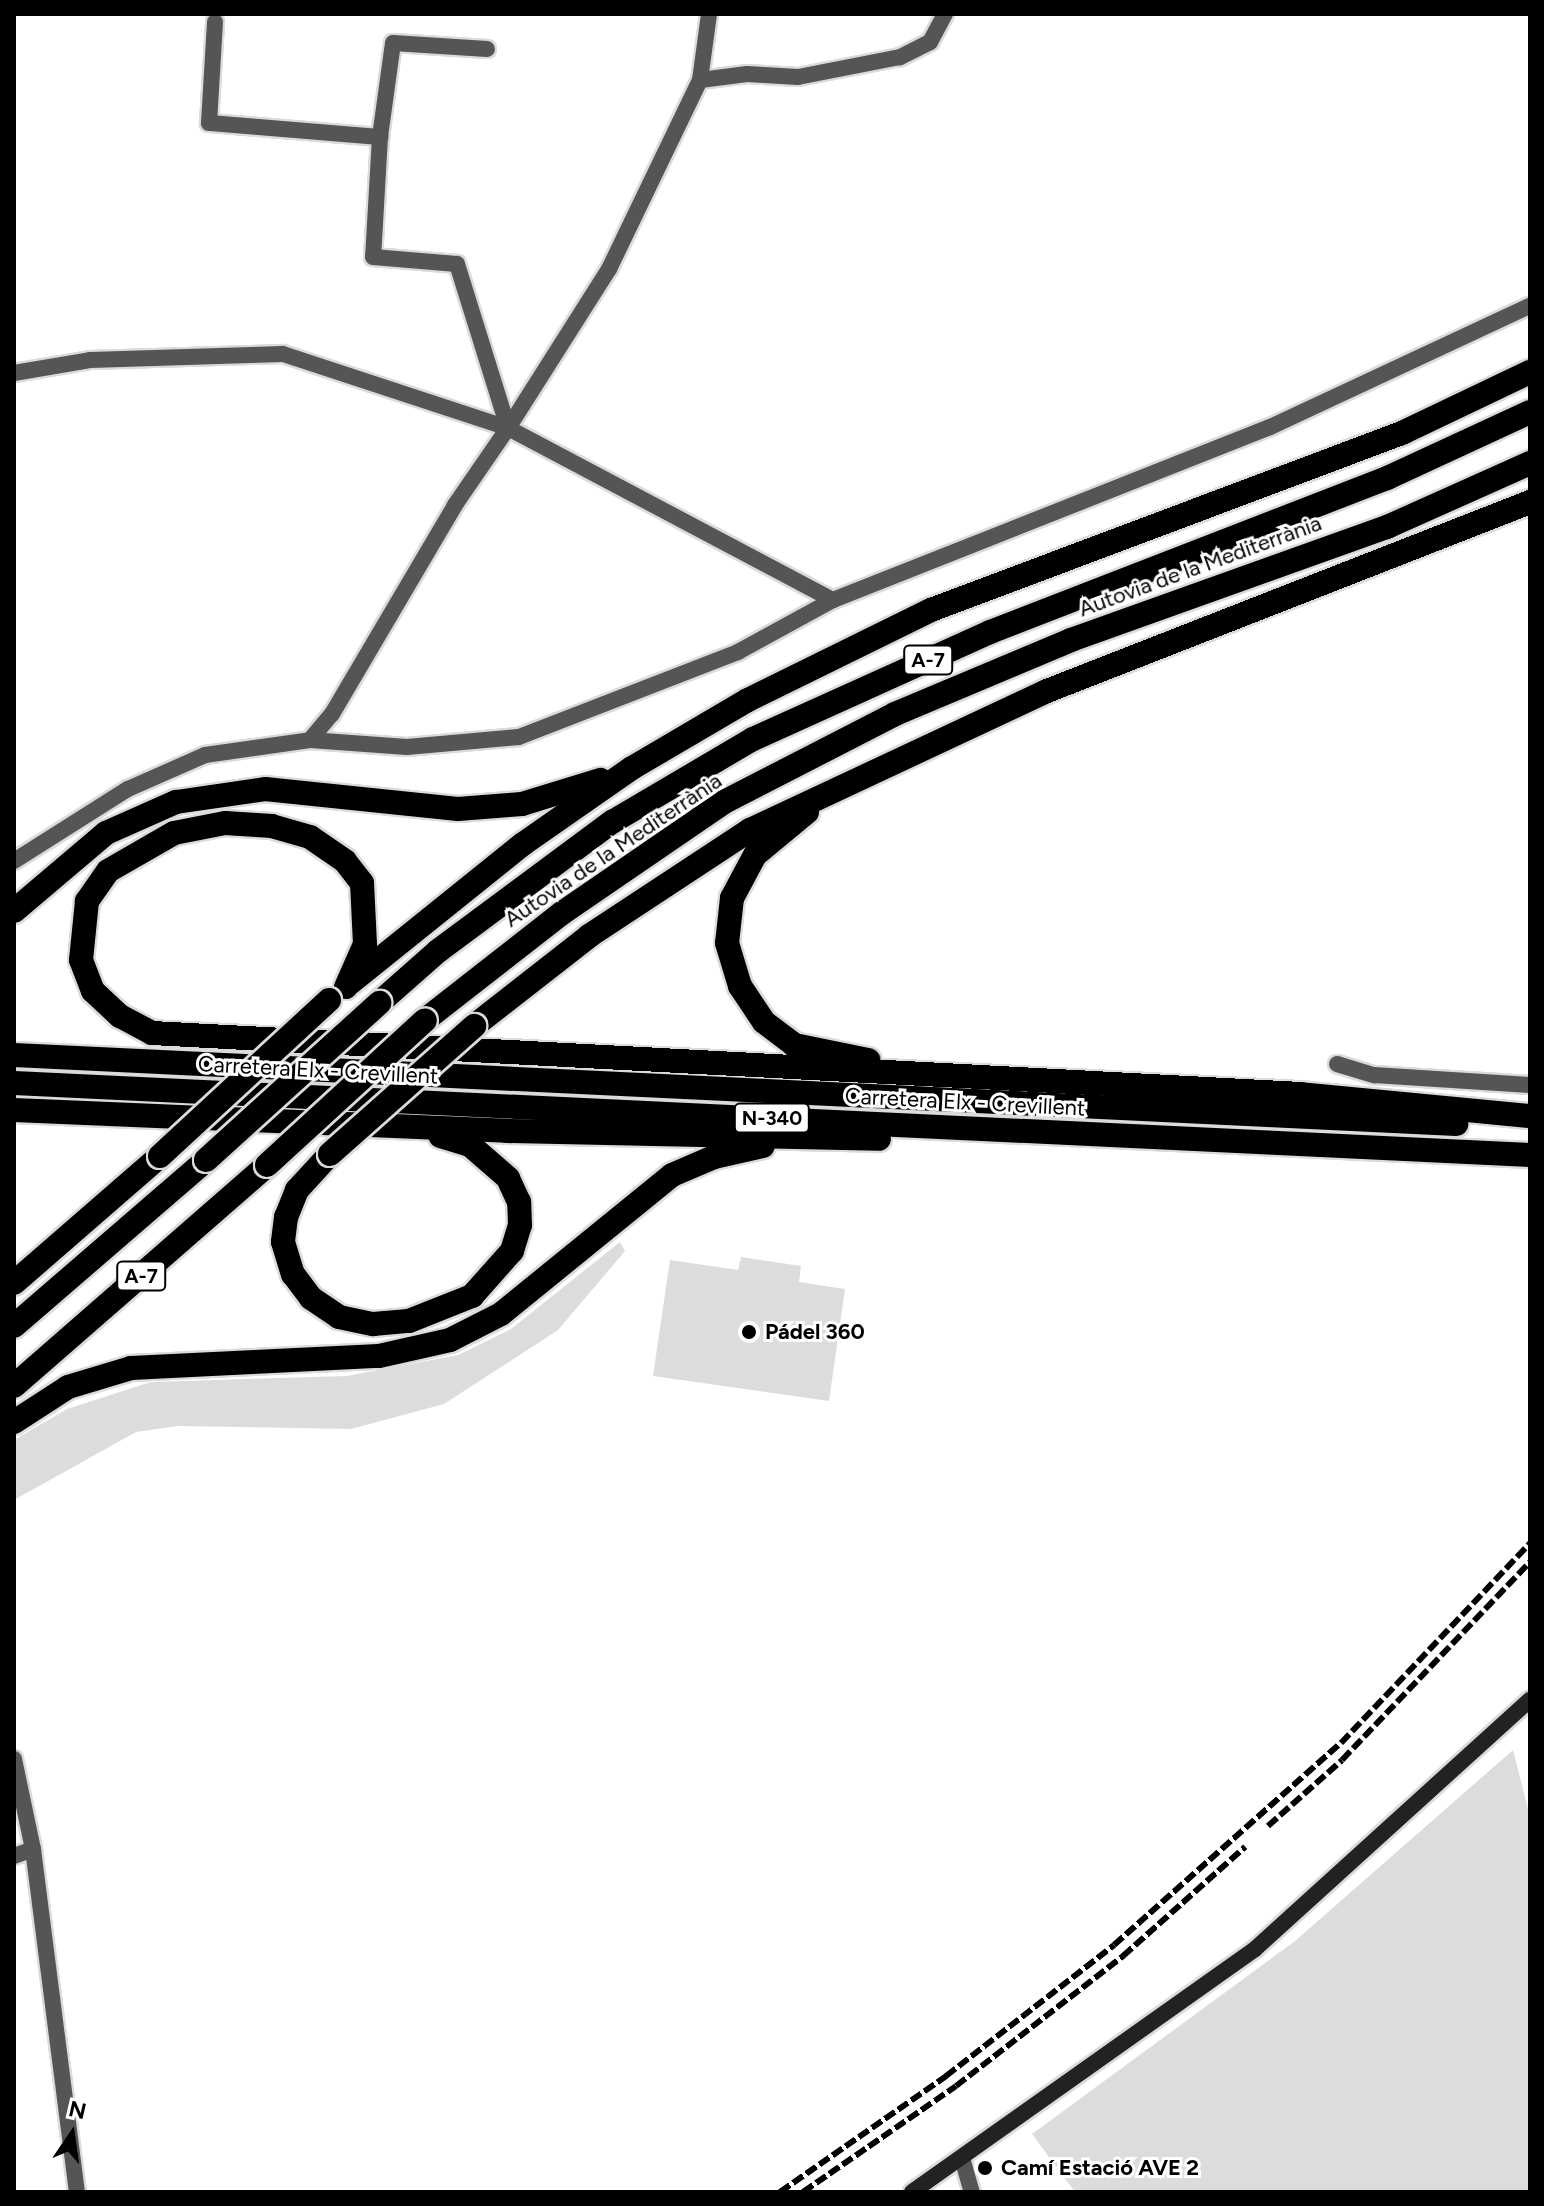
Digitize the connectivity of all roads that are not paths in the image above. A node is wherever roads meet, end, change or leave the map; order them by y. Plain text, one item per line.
1 (709, 14) edge
2 (945, 14) edge
3 (215, 22) dead end
4 (487, 49) dead end
5 (700, 80) junction
6 (380, 137) junction
7 (1530, 306) edge
8 (1530, 372) edge
9 (14, 373) edge
10 (1530, 412) edge
11 (508, 428) junction
12 (1530, 463) edge
13 (1530, 502) edge
14 (833, 600) junction
15 (310, 740) junction
16 (632, 768) junction
17 (837, 787) junction
18 (14, 861) edge
19 (14, 911) edge
20 (338, 993) junction
21 (14, 1055) edge
22 (1337, 1064) dead end
23 (1082, 1082) junction
24 (14, 1083) edge
25 (1530, 1085) edge
26 (14, 1110) edge
27 (1530, 1116) edge
28 (370, 1126) junction
29 (1530, 1127) edge
30 (867, 1139) junction
31 (1275, 1144) junction
32 (1530, 1155) edge
33 (14, 1283) edge
34 (14, 1326) edge
35 (14, 1386) edge
36 (14, 1422) edge
37 (1530, 1700) edge
38 (1530, 1711) edge
39 (14, 1759) edge
40 (33, 1849) junction
41 (14, 1856) edge
42 (963, 2162) junction
43 (77, 2192) edge
44 (912, 2192) edge
45 (927, 2192) edge
46 (972, 2192) edge

1 - 5 street
2 - 5 street
3 - 6 street
4 - 6 street
5 - 11 street
6 - 11 street
7 - 14 street
8 - 16 highway
9 - 11 street
10 - 34 highway, Autovia de la Mediterrània / A-7, bridge
11 - 14 street
11 - 15 street
12 - 35 highway, Autovia de la Mediterrània / A-7, bridge
13 - 17 highway
14 - 15 street
15 - 18 street
16 - 19 highway
16 - 20 highway
17 - 23 highway
17 - 28 highway, bridge
20 - 23 highway
20 - 33 highway, bridge
21 - 29 highway, Carretera Elx - Crevillent / N-340
22 - 25 street
23 - 27 highway
24 - 31 highway, Carretera Elx - Crevillent / N-340
26 - 28 highway
28 - 30 highway
30 - 31 highway
30 - 36 highway
31 - 32 highway, Carretera Elx - Crevillent / N-340
37 - 42 street
38 - 42 street
39 - 40 street
40 - 41 street
40 - 43 street
42 - 44 street
42 - 45 street
42 - 46 street

